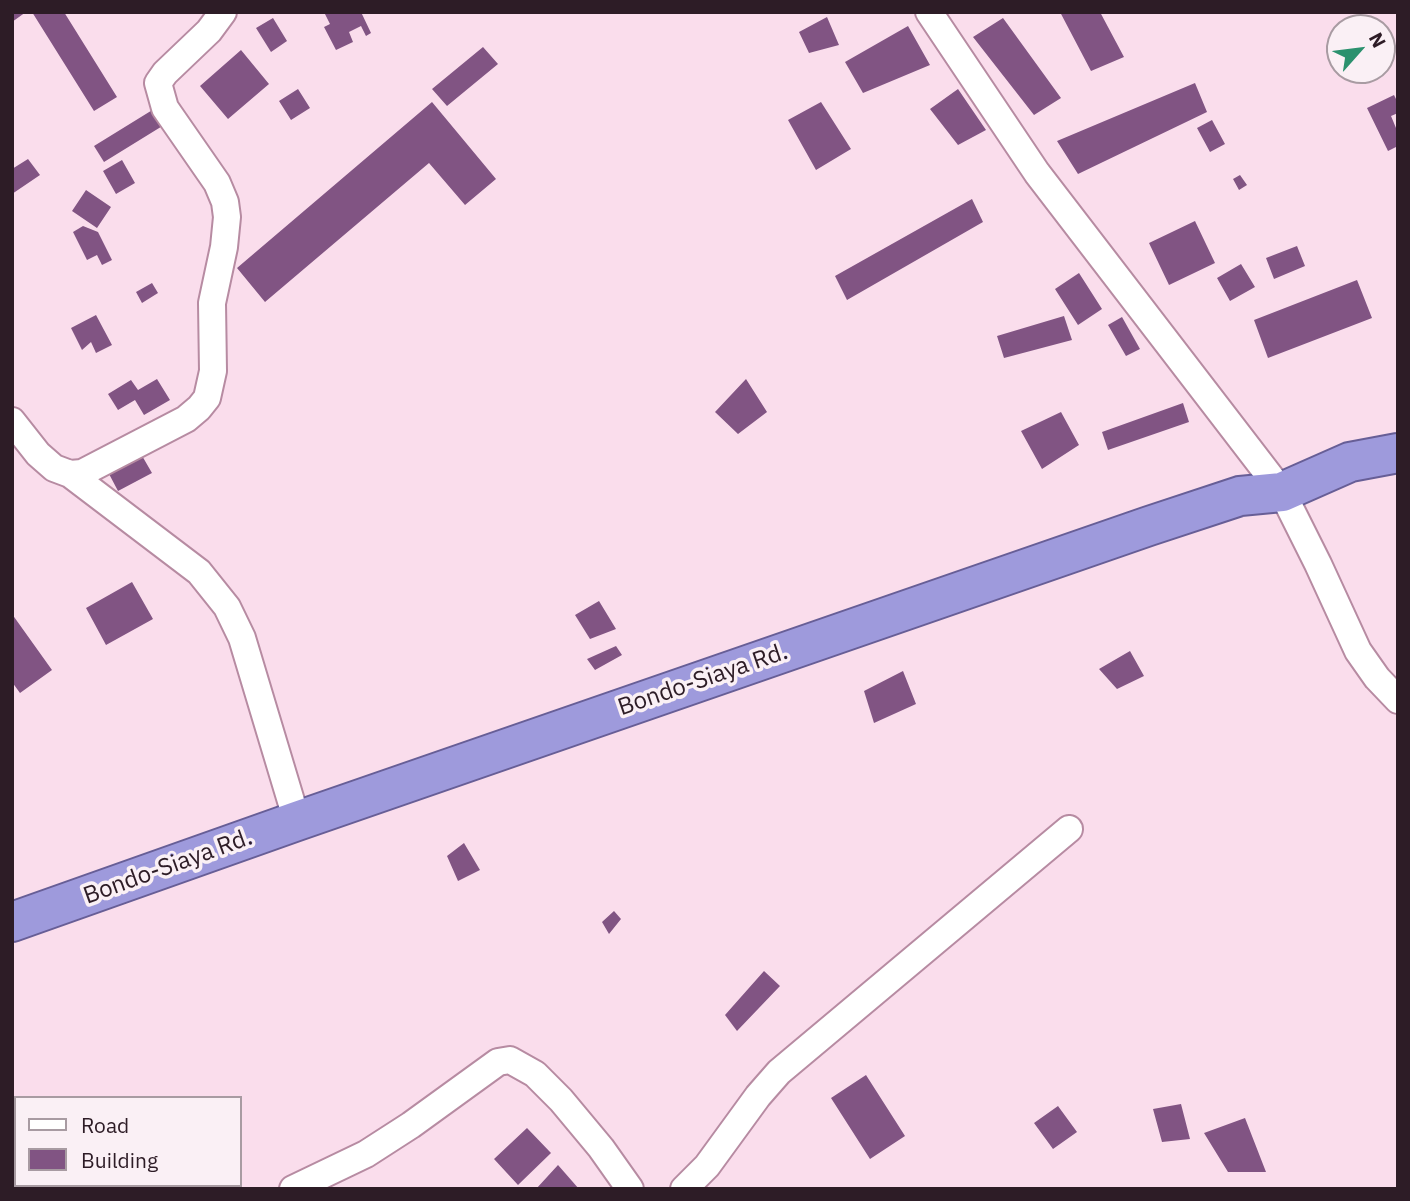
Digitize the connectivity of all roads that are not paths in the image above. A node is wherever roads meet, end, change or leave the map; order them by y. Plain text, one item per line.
1 (223, 12) edge
2 (929, 12) edge
3 (12, 421) edge
4 (1398, 453) edge
5 (69, 474) junction
6 (1282, 492) junction
7 (1398, 700) edge
8 (297, 821) junction
9 (1069, 829) dead end
10 (12, 922) edge
11 (293, 1189) edge
12 (630, 1189) edge
13 (684, 1189) edge

1 - 5 street
2 - 6 street
3 - 5 street
4 - 6 highway, Bondo-Siaya Rd.
5 - 8 street
6 - 7 street
6 - 8 highway, Bondo-Siaya Rd.
8 - 10 highway, Bondo-Siaya Rd.
9 - 13 street
11 - 12 street

